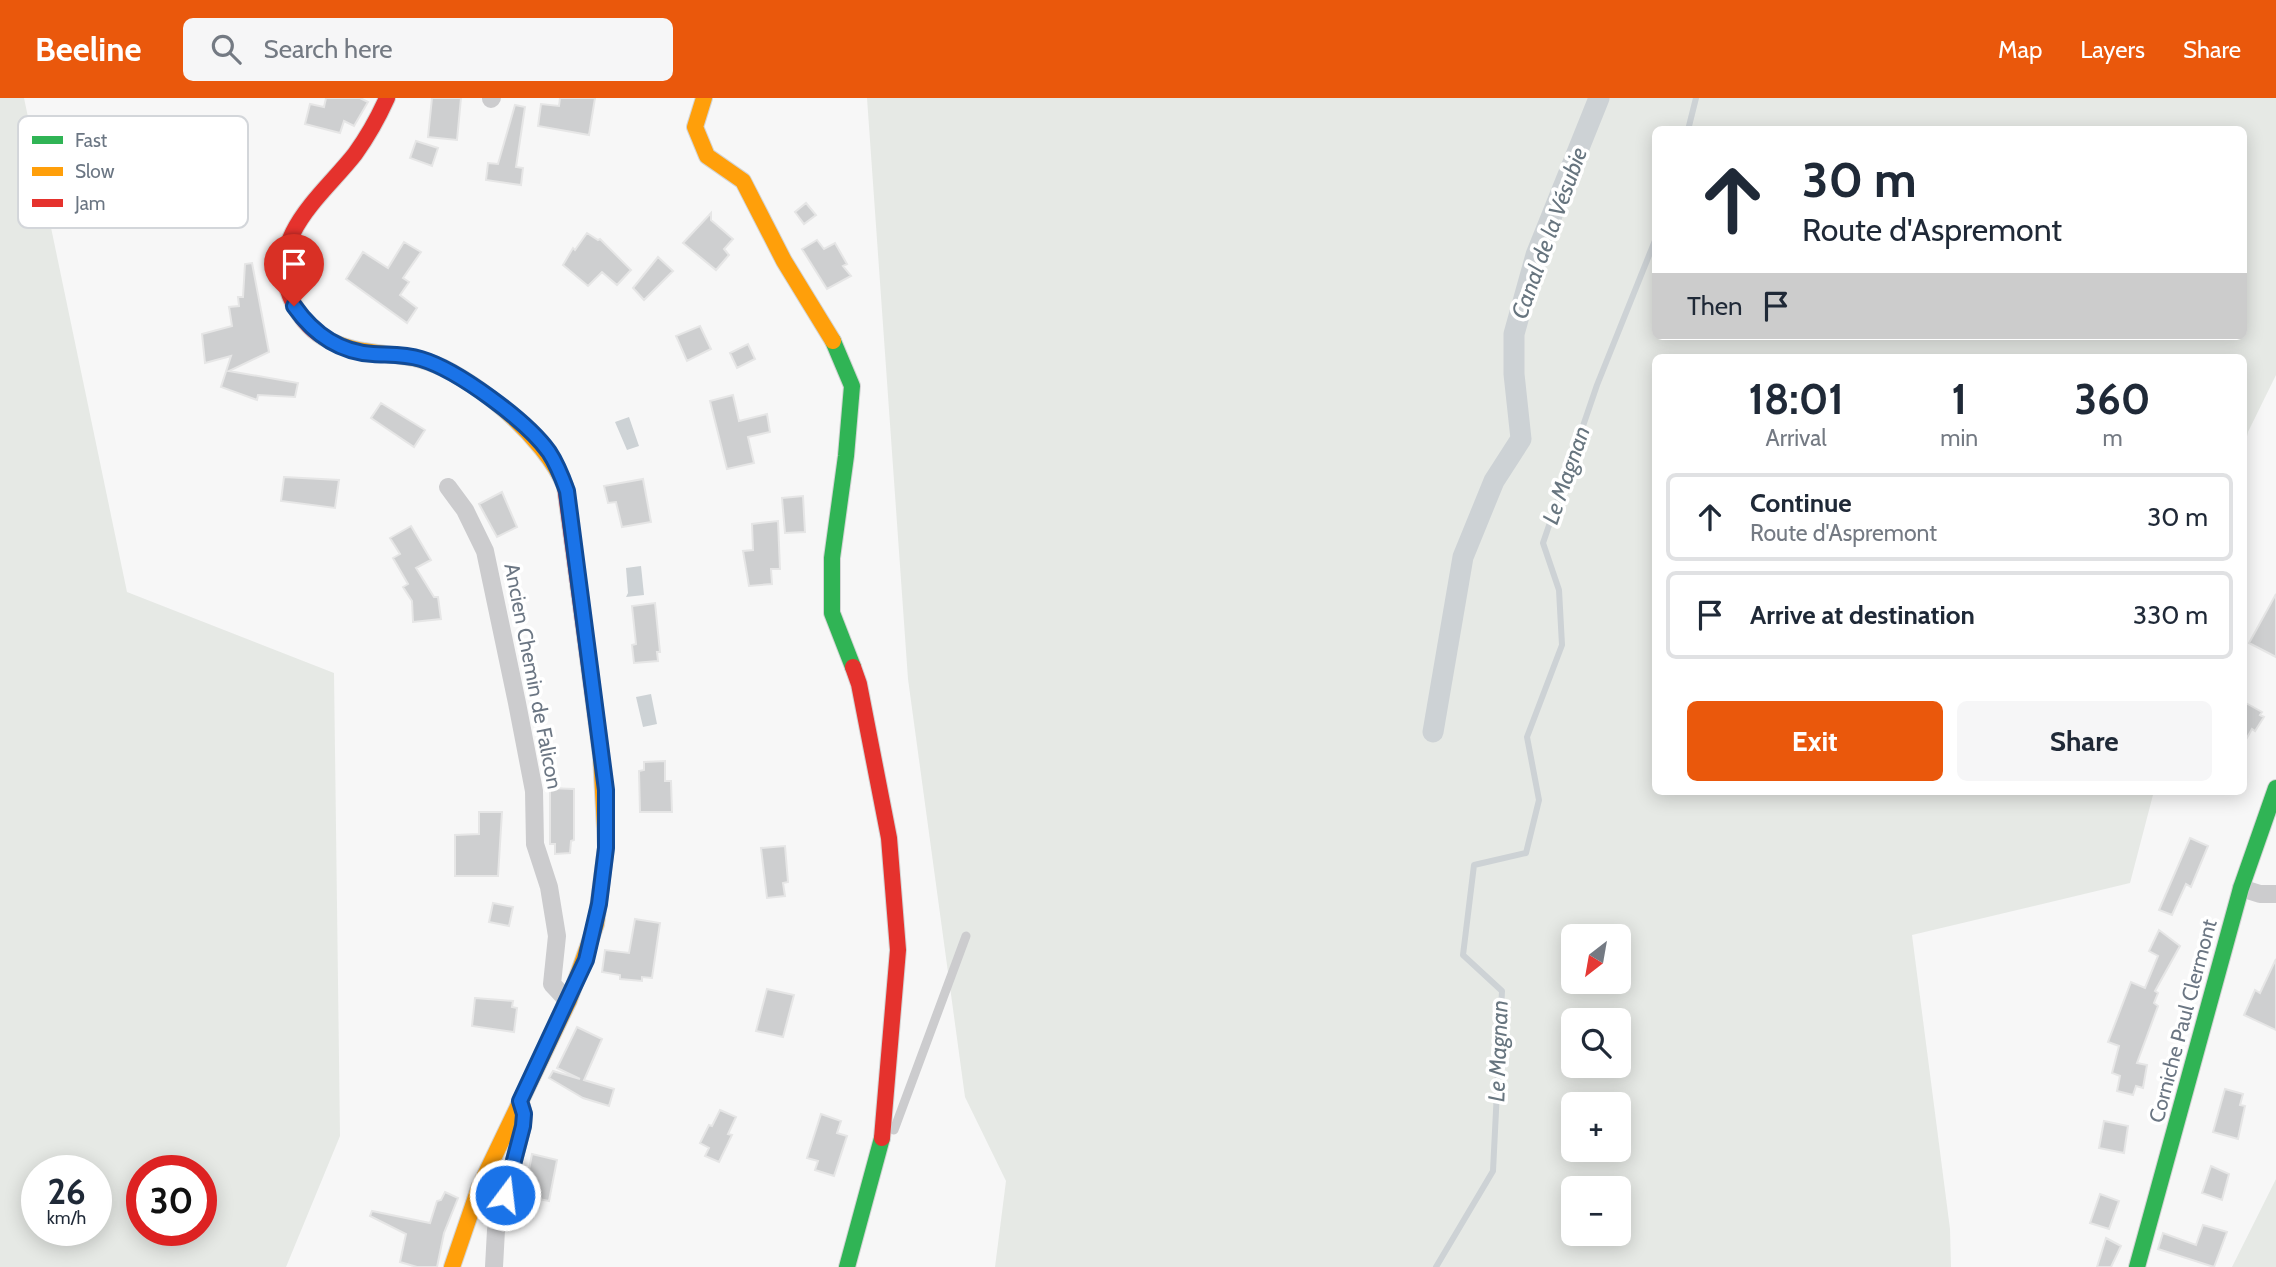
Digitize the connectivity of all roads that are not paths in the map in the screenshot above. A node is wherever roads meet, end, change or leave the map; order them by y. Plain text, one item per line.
1 (387, 98) edge
2 (704, 98) edge
3 (448, 487) dead end
4 (2276, 788) edge
5 (2241, 888) junction
6 (2276, 894) edge
7 (966, 936) dead end
8 (568, 1001) junction
9 (520, 1101) junction
10 (880, 1152) junction
11 (452, 1267) edge
12 (494, 1267) edge
13 (847, 1267) edge
14 (2137, 1267) edge

1 - 8 street
2 - 10 street
3 - 8 street, Ancien Chemin de Falicon
4 - 5 street, Corniche Paul Clermont
5 - 6 street
5 - 14 street, Corniche Paul Clermont
7 - 10 lane
8 - 9 street
9 - 11 street
9 - 12 street
10 - 13 street

